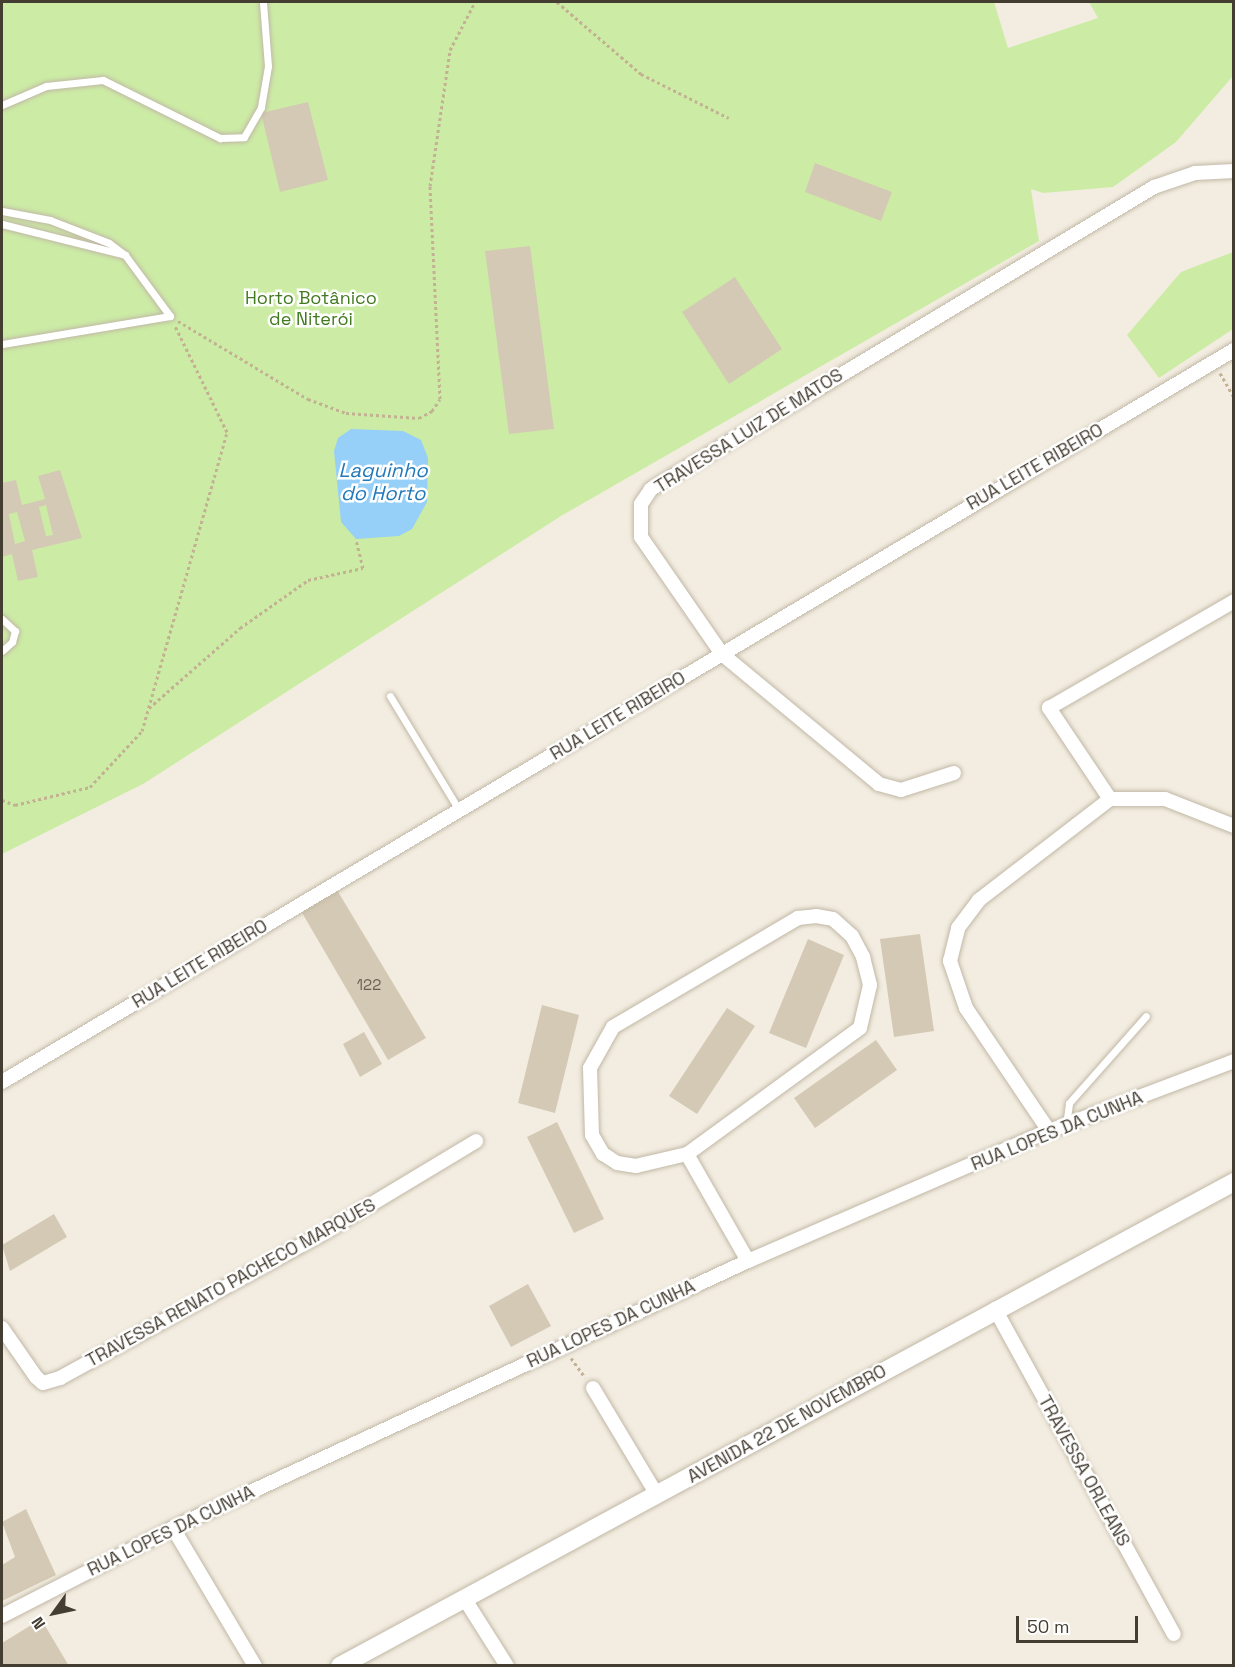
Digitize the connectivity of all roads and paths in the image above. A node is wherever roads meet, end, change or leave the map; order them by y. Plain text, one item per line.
1 (263, 2) edge
2 (476, 2) edge
3 (556, 2) edge
4 (2, 105) edge
5 (729, 118) dead end
6 (1233, 171) edge
7 (2, 211) edge
8 (2, 224) edge
9 (125, 255) junction
10 (170, 316) junction
11 (2, 344) edge
12 (1233, 350) edge
13 (1215, 363) junction
14 (1233, 397) edge
15 (356, 539) dead end
16 (1233, 601) edge
17 (2, 619) edge
18 (2, 651) edge
19 (722, 654) junction
20 (390, 696) dead end
21 (148, 709) junction
22 (954, 773) dead end
23 (1110, 799) junction
24 (2, 800) edge
25 (459, 810) junction
26 (1233, 826) edge
27 (1146, 1016) dead end
28 (1233, 1061) edge
29 (2, 1082) edge
30 (1066, 1125) junction
31 (1049, 1131) junction
32 (476, 1141) dead end
33 (687, 1154) junction
34 (1233, 1182) edge
35 (748, 1261) junction
36 (995, 1309) junction
37 (2, 1328) edge
38 (563, 1346) junction
39 (593, 1388) joint
40 (657, 1495) junction
41 (173, 1528) junction
42 (464, 1598) junction
43 (2, 1616) edge
44 (1174, 1634) dead end
45 (255, 1665) edge
46 (340, 1665) edge
47 (507, 1665) edge

1 - 4 lane
2 - 10 path
3 - 5 path
6 - 19 street, TRAVESSA LUIZ DE MATOS
7 - 9 lane
8 - 9 lane
9 - 10 lane
10 - 11 lane
10 - 21 path
12 - 13 street, RUA LEITE RIBEIRO
13 - 14 path
13 - 19 street, RUA LEITE RIBEIRO
15 - 21 path
16 - 23 street
17 - 18 lane
19 - 22 street, TRAVESSA LUIZ DE MATOS
19 - 25 street, RUA LEITE RIBEIRO
20 - 25 lane
21 - 24 path
23 - 26 street
23 - 31 street
25 - 29 street, RUA LEITE RIBEIRO
27 - 30 lane
28 - 30 street, RUA LOPES DA CUNHA
30 - 31 street, RUA LOPES DA CUNHA
31 - 35 street, RUA LOPES DA CUNHA
32 - 37 street, TRAVESSA RENATO PACHECO MARQUES
33 - 33 street
33 - 35 street
34 - 36 street, AVENIDA 22 DE NOVEMBRO
35 - 38 street, RUA LOPES DA CUNHA
36 - 40 street, AVENIDA 22 DE NOVEMBRO
36 - 44 street, TRAVESSA ORLEANS
38 - 39 path
38 - 41 street, RUA LOPES DA CUNHA
39 - 40 street
40 - 42 street, AVENIDA 22 DE NOVEMBRO
41 - 43 street, RUA LOPES DA CUNHA
41 - 45 street
42 - 46 street, AVENIDA 22 DE NOVEMBRO
42 - 47 street

